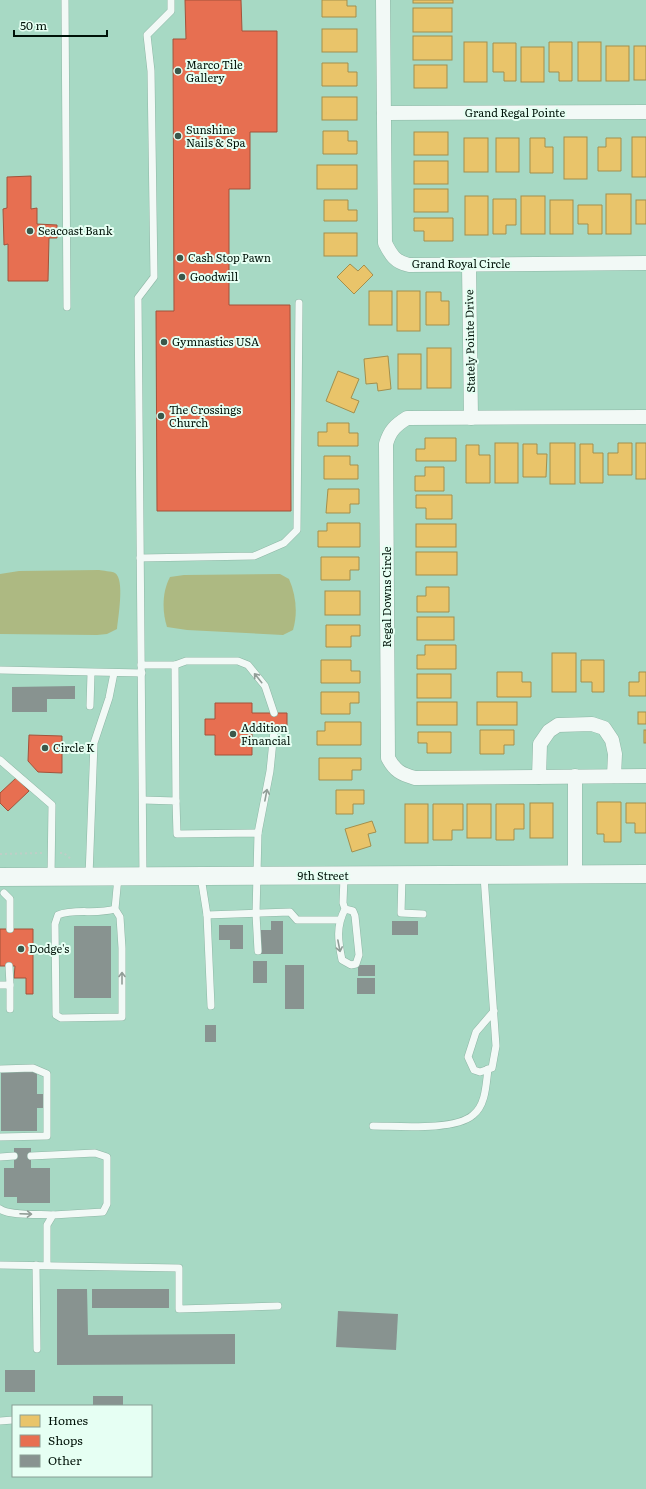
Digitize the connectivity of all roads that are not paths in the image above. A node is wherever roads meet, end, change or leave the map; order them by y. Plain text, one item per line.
1 (65, 0) edge
2 (171, 0) edge
3 (383, 0) edge
4 (646, 112) edge
5 (384, 113) junction
6 (646, 263) edge
7 (469, 265) junction
8 (299, 303) dead end
9 (67, 307) dead end
10 (646, 417) edge
11 (471, 418) junction
12 (140, 558) junction
13 (141, 665) junction
14 (175, 665) junction
15 (0, 670) edge
16 (91, 673) junction
17 (114, 673) junction
18 (142, 673) junction
19 (90, 706) dead end
20 (274, 713) dead end
21 (274, 731) dead end
22 (0, 760) edge
23 (575, 776) junction
24 (614, 776) junction
25 (646, 776) edge
26 (539, 777) junction
27 (143, 800) junction
28 (176, 801) junction
29 (258, 833) junction
30 (574, 874) junction
31 (646, 874) edge
32 (51, 876) junction
33 (344, 876) junction
34 (402, 876) junction
35 (484, 876) junction
36 (89, 877) junction
37 (118, 877) junction
38 (143, 877) junction
39 (202, 877) junction
40 (257, 877) junction
41 (2, 886) edge
42 (345, 908) junction
43 (114, 909) junction
44 (256, 914) junction
45 (423, 914) dead end
46 (207, 915) junction
47 (339, 920) junction
48 (10, 929) dead end
49 (258, 950) dead end
50 (10, 966) dead end
51 (0, 985) edge
52 (10, 985) junction
53 (211, 1006) dead end
54 (10, 1009) dead end
55 (494, 1011) junction
56 (0, 1069) edge
57 (488, 1069) junction
58 (374, 1126) dead end
59 (0, 1137) edge
60 (14, 1156) dead end
61 (31, 1156) dead end
62 (0, 1157) edge
63 (0, 1209) edge
64 (53, 1215) junction
65 (0, 1265) edge
66 (36, 1265) junction
67 (47, 1265) junction
68 (278, 1306) dead end
69 (37, 1349) dead end
70 (12, 1420) edge
71 (0, 1421) edge

1 - 9 lane
2 - 12 lane
3 - 5 street, Grand Royal Circle
4 - 5 street, Grand Regal Pointe
5 - 7 street, Grand Royal Circle
6 - 7 street, Grand Royal Circle
7 - 11 street, Stately Pointe Drive
8 - 12 lane
10 - 11 street, Regal Downs Circle
11 - 26 street, Regal Downs Circle
12 - 13 lane
13 - 14 lane
13 - 18 lane
20 -> 14 lane
14 - 28 lane
15 - 16 lane
16 - 17 lane
16 - 19 lane
17 - 18 lane
17 - 36 lane
18 - 27 lane
29 -> 21 lane
22 - 32 lane
23 - 24 street, Regal Downs Circle
23 - 26 street, Regal Downs Circle
23 - 30 street
24 - 25 street, Regal Downs Circle
24 - 26 street
27 - 28 lane
27 - 38 lane
28 - 29 lane
29 - 40 lane
30 - 31 street, 9th Street
30 - 35 street, 9th Street
32 - 36 street, 9th Street
32 - 41 street, 9th Street
33 - 34 street, 9th Street
33 - 40 street, 9th Street
33 - 42 lane
34 - 35 street, 9th Street
34 - 45 lane
35 - 55 lane
36 - 37 street, 9th Street
37 - 38 street, 9th Street
37 - 43 lane
38 - 39 street, 9th Street
39 - 40 street, 9th Street
39 - 46 lane
40 - 44 lane
41 - 48 lane
42 - 47 lane
47 -> 42 lane
43 -> 43 lane
44 - 46 lane
44 - 47 lane
44 - 49 lane
46 - 53 lane
50 - 52 lane
51 - 52 lane
52 - 54 lane
55 - 57 lane
55 - 57 lane
56 - 59 lane
57 - 58 lane
60 - 62 lane
61 - 64 lane
63 -> 64 lane
64 - 67 lane
65 - 66 lane
66 - 67 lane
66 - 69 lane
67 - 68 lane
70 - 71 lane

